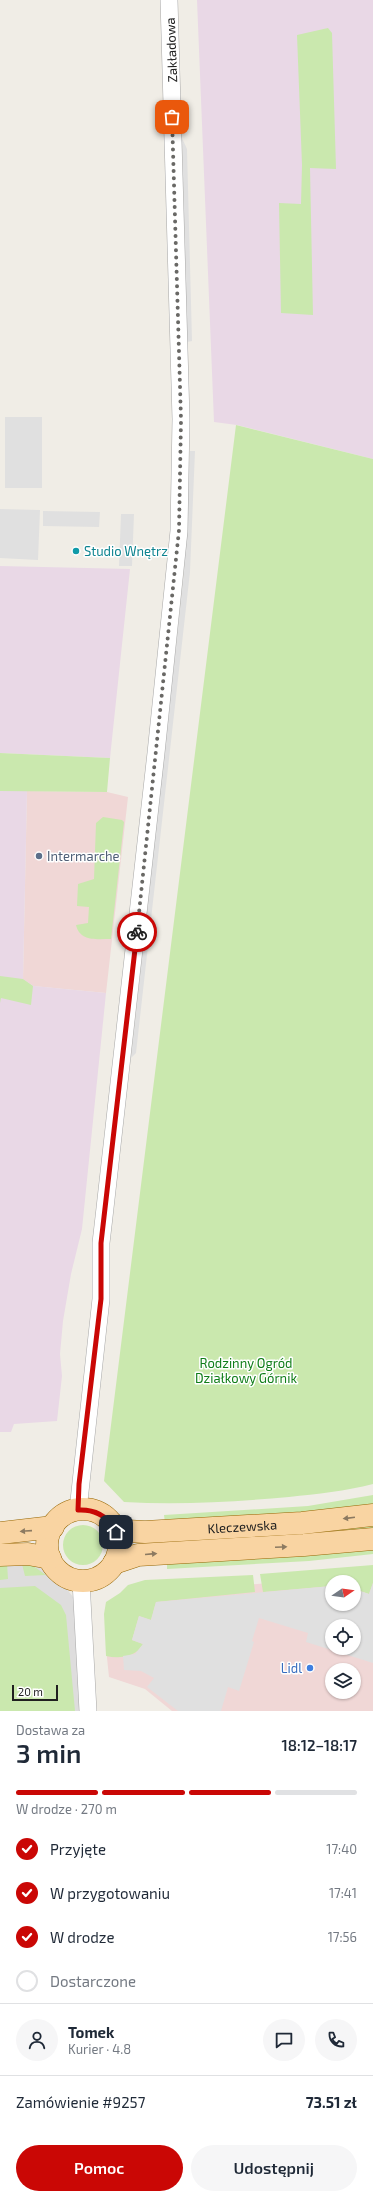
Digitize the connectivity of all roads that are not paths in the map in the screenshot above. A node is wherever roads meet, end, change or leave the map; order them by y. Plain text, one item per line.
1 (170, 0) edge
2 (78, 1510) junction
3 (373, 1515) edge
4 (112, 1524) junction
5 (53, 1527) junction
6 (0, 1533) edge
7 (373, 1539) edge
8 (0, 1555) edge
9 (50, 1558) junction
10 (114, 1563) junction
11 (81, 1581) junction
12 (88, 1711) edge

1 - 2 street, Zakładowa
2 - 4 main road
2 - 5 main road
3 -> 4 main road, Kleczewska
4 - 10 main road
5 -> 6 main road
5 - 9 main road
10 -> 7 main road, Kleczewska
8 - 9 main road
9 - 11 main road
10 - 11 main road
11 - 12 street

